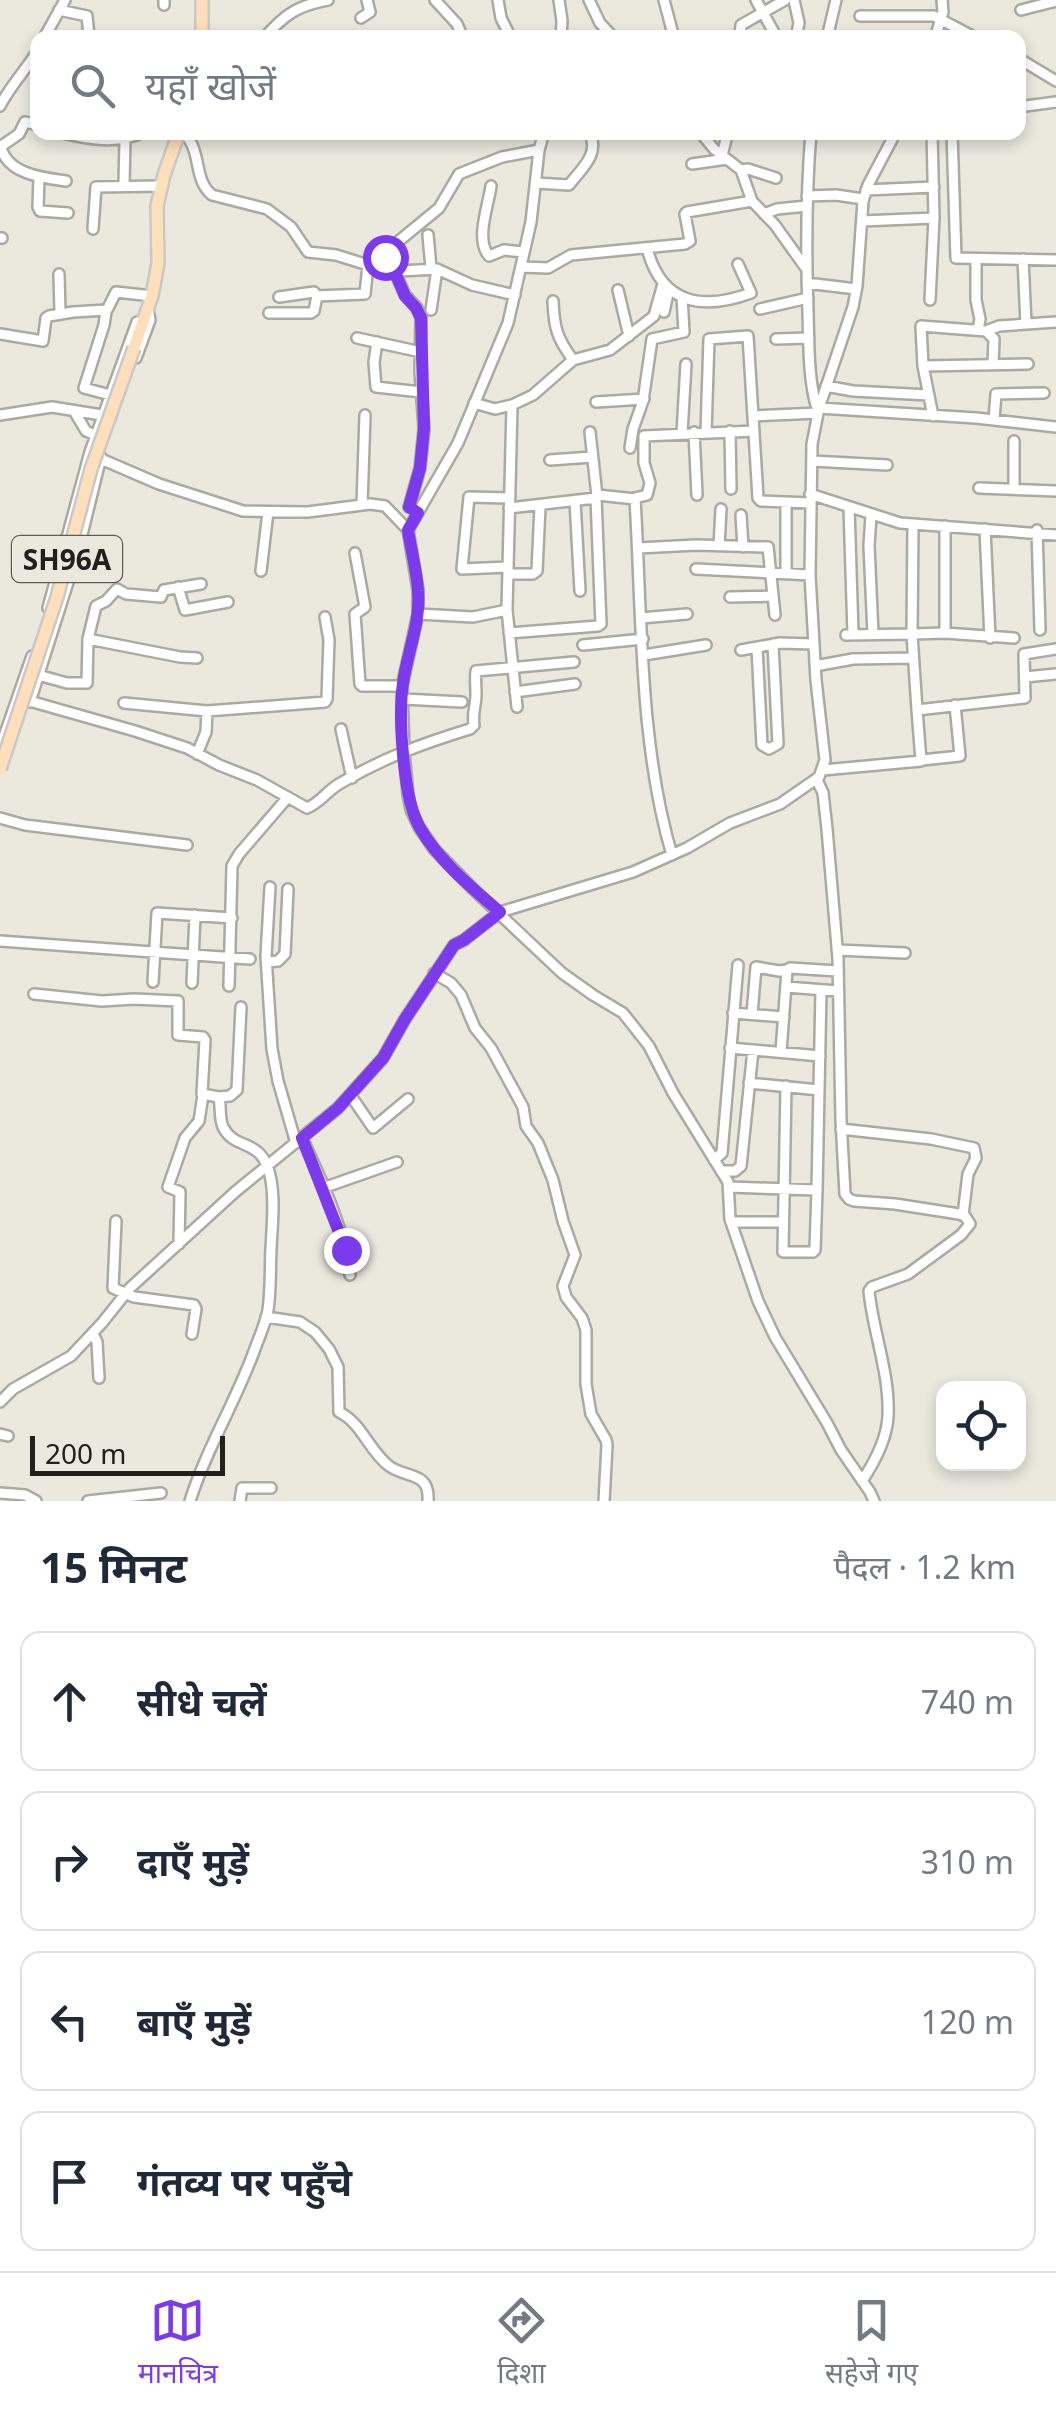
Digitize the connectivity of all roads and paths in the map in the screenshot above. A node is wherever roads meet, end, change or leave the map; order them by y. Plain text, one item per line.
1 (202, 0) edge
2 (328, 0) edge
3 (367, 0) edge
4 (435, 0) edge
5 (498, 0) edge
6 (559, 0) edge
7 (589, 0) edge
8 (664, 0) edge
9 (756, 0) edge
10 (785, 0) edge
11 (794, 0) edge
12 (836, 0) edge
13 (888, 0) edge
14 (942, 0) edge
15 (1056, 1) edge
16 (62, 5) edge
17 (1021, 10) dead end
18 (763, 13) junction
19 (890, 14) junction
20 (860, 16) dead end
21 (362, 18) dead end
22 (941, 18) junction
23 (48, 30) edge
24 (88, 30) edge
25 (202, 30) edge
26 (271, 30) edge
27 (460, 30) edge
28 (506, 30) edge
29 (561, 30) edge
30 (607, 30) edge
31 (672, 30) edge
32 (740, 30) edge
33 (773, 30) edge
34 (798, 30) edge
35 (829, 30) edge
36 (937, 30) edge
37 (962, 30) edge
38 (1026, 63) edge
39 (30, 69) edge
40 (1056, 80) edge
41 (1056, 102) edge
42 (0, 106) edge
43 (1026, 106) edge
44 (30, 124) edge
45 (121, 140) edge
46 (176, 140) edge
47 (189, 140) edge
48 (542, 140) edge
49 (593, 140) edge
50 (706, 140) edge
51 (727, 140) edge
52 (810, 140) edge
53 (892, 140) edge
54 (932, 140) edge
55 (952, 140) edge
56 (1, 147) edge
57 (540, 150) junction
58 (725, 157) junction
59 (692, 164) dead end
60 (741, 170) junction
61 (39, 177) junction
62 (776, 178) dead end
63 (66, 181) dead end
64 (536, 182) junction
65 (124, 185) junction
66 (162, 186) junction
67 (490, 186) dead end
68 (934, 187) junction
69 (865, 194) junction
70 (807, 200) junction
71 (752, 202) junction
72 (68, 213) dead end
73 (764, 214) junction
74 (934, 218) junction
75 (862, 221) junction
76 (93, 229) dead end
77 (428, 236) dead end
78 (647, 248) junction
79 (524, 252) junction
80 (933, 256) junction
81 (956, 258) junction
82 (976, 259) junction
83 (1023, 259) junction
84 (1056, 260) edge
85 (738, 264) dead end
86 (368, 265) junction
87 (381, 268) junction
88 (434, 268) junction
89 (521, 268) junction
90 (807, 269) junction
91 (394, 270) junction
92 (59, 274) dead end
93 (807, 284) junction
94 (666, 286) junction
95 (856, 289) junction
96 (618, 290) dead end
97 (515, 295) junction
98 (317, 296) junction
99 (279, 297) dead end
100 (682, 298) junction
101 (808, 298) junction
102 (930, 300) dead end
103 (552, 301) dead end
104 (150, 302) junction
105 (760, 308) dead end
106 (106, 310) junction
107 (430, 310) dead end
108 (664, 312) dead end
109 (60, 313) junction
110 (270, 313) dead end
111 (1056, 322) edge
112 (1026, 324) junction
113 (982, 330) junction
114 (0, 334) edge
115 (629, 336) junction
116 (357, 338) dead end
117 (809, 338) junction
118 (776, 339) dead end
119 (377, 342) junction
120 (421, 352) junction
121 (573, 360) junction
122 (686, 364) dead end
123 (993, 364) junction
124 (1028, 364) dead end
125 (923, 366) junction
126 (826, 386) junction
127 (421, 392) junction
128 (1044, 393) dead end
129 (110, 395) junction
130 (929, 395) junction
131 (644, 400) junction
132 (596, 402) dead end
133 (474, 403) junction
134 (512, 406) junction
135 (74, 410) junction
136 (818, 410) junction
137 (0, 414) edge
138 (102, 414) junction
139 (365, 414) dead end
140 (753, 416) junction
141 (932, 416) junction
142 (994, 419) junction
143 (1056, 427) edge
144 (754, 431) junction
145 (590, 432) dead end
146 (700, 432) junction
147 (730, 432) junction
148 (682, 433) junction
149 (96, 436) junction
150 (1014, 441) dead end
151 (630, 448) dead end
152 (90, 452) junction
153 (592, 456) junction
154 (100, 459) junction
155 (550, 460) dead end
156 (812, 462) junction
157 (886, 465) dead end
158 (979, 488) dead end
159 (731, 489) dead end
160 (1014, 489) junction
161 (1056, 490) edge
162 (697, 495) dead end
163 (597, 497) junction
164 (635, 498) junction
165 (810, 499) junction
166 (575, 501) junction
167 (786, 502) junction
168 (509, 503) junction
169 (362, 504) junction
170 (540, 506) junction
171 (848, 507) junction
172 (389, 510) junction
173 (413, 510) junction
174 (721, 510) dead end
175 (268, 512) junction
176 (740, 515) dead end
177 (871, 515) junction
178 (913, 524) junction
179 (945, 526) junction
180 (984, 529) junction
181 (408, 530) junction
182 (1037, 532) junction
183 (1056, 535) edge
184 (719, 546) junction
185 (845, 546) junction
186 (869, 546) junction
187 (743, 547) junction
188 (638, 548) junction
189 (355, 553) dead end
190 (696, 570) dead end
191 (261, 571) dead end
192 (508, 571) junction
193 (771, 572) junction
194 (786, 573) junction
195 (810, 575) junction
196 (201, 584) dead end
197 (178, 588) junction
198 (580, 592) dead end
199 (773, 596) junction
200 (730, 597) dead end
201 (228, 602) dead end
202 (507, 610) junction
203 (418, 614) junction
204 (688, 614) dead end
205 (775, 615) dead end
206 (326, 617) dead end
207 (642, 618) junction
208 (1040, 630) dead end
209 (509, 634) junction
210 (872, 634) junction
211 (912, 634) junction
212 (945, 634) junction
213 (990, 638) junction
214 (1014, 638) dead end
215 (88, 639) junction
216 (643, 639) junction
217 (772, 644) junction
218 (813, 644) junction
219 (583, 645) dead end
220 (706, 645) dead end
221 (756, 648) junction
222 (741, 650) dead end
223 (1052, 650) edge
224 (644, 655) junction
225 (197, 658) dead end
226 (913, 658) junction
227 (574, 662) dead end
228 (815, 666) junction
229 (512, 668) junction
230 (1054, 674) edge
231 (38, 675) junction
232 (1025, 677) junction
233 (574, 684) dead end
234 (402, 686) junction
235 (514, 692) junction
236 (18, 698) junction
237 (402, 699) junction
238 (30, 702) junction
239 (462, 702) dead end
240 (124, 703) dead end
241 (955, 705) junction
242 (516, 708) dead end
243 (917, 710) junction
244 (208, 711) junction
245 (340, 729) dead end
246 (0, 748) edge
247 (404, 751) junction
248 (197, 754) junction
249 (922, 760) junction
250 (0, 769) edge
251 (823, 770) junction
252 (352, 778) junction
253 (816, 780) junction
254 (288, 798) junction
255 (0, 818) edge
256 (187, 845) dead end
257 (672, 855) junction
258 (270, 887) dead end
259 (288, 889) dead end
260 (500, 912) junction
261 (195, 915) junction
262 (232, 918) junction
263 (0, 941) edge
264 (154, 950) junction
265 (837, 950) junction
266 (905, 953) dead end
267 (194, 954) junction
268 (230, 956) junction
269 (250, 958) dead end
270 (266, 962) junction
271 (738, 965) dead end
272 (788, 970) junction
273 (838, 971) junction
274 (434, 973) junction
275 (153, 982) dead end
276 (192, 983) dead end
277 (230, 986) dead end
278 (786, 987) junction
279 (802, 988) junction
280 (821, 990) junction
281 (838, 991) junction
282 (34, 994) dead end
283 (242, 1007) dead end
284 (734, 1013) junction
285 (752, 1014) junction
286 (784, 1017) junction
287 (730, 1048) junction
288 (753, 1050) junction
289 (781, 1052) junction
290 (820, 1056) junction
291 (749, 1083) junction
292 (786, 1086) junction
293 (821, 1094) junction
294 (203, 1095) junction
295 (220, 1096) junction
296 (351, 1096) junction
297 (408, 1099) dead end
298 (818, 1120) junction
299 (841, 1124) junction
300 (299, 1140) junction
301 (714, 1160) junction
302 (398, 1162) dead end
303 (268, 1166) junction
304 (722, 1171) junction
305 (729, 1187) junction
306 (323, 1188) junction
307 (784, 1189) junction
308 (817, 1190) junction
309 (963, 1215) junction
310 (116, 1220) dead end
311 (731, 1222) junction
312 (783, 1222) junction
313 (178, 1244) junction
314 (350, 1275) dead end
315 (126, 1293) junction
316 (266, 1317) junction
317 (93, 1334) junction
318 (192, 1334) dead end
319 (98, 1378) dead end
320 (0, 1402) edge
321 (862, 1481) junction
322 (271, 1488) dead end
323 (0, 1493) edge
324 (161, 1493) dead end
325 (36, 1501) edge
326 (88, 1501) edge
327 (190, 1501) edge
328 (240, 1501) edge
329 (428, 1501) edge
330 (604, 1501) edge
331 (874, 1501) edge

1 - 25 main road
2 - 26 street
3 - 21 street
4 - 27 street
5 - 28 street
6 - 29 street
7 - 30 street
8 - 31 street
9 - 18 street
10 - 18 street
11 - 34 street
12 - 35 street
13 - 19 street
14 - 22 street
15 - 17 street
16 - 23 street
16 - 24 street
18 - 32 street
18 - 33 street
19 - 20 street
19 - 22 street
22 - 36 street
22 - 37 street
38 - 40 street
39 - 42 street
41 - 43 street
44 - 56 street
45 - 65 street
46 - 66 main road, SH96A
47 - 86 street
48 - 57 street
49 - 64 street
50 - 58 street
51 - 58 street
52 - 70 street
53 - 69 street
54 - 68 street
55 - 81 street
56 - 61 street
57 - 64 street
57 - 87 street
58 - 59 street
58 - 60 street
60 - 62 street
60 - 71 street
61 - 63 street
61 - 72 street
64 - 79 street
65 - 66 street
65 - 76 street
66 - 104 main road, SH96A
67 - 79 street
68 - 69 street
68 - 74 street
69 - 70 street
69 - 75 street
70 - 73 street
70 - 90 street
71 - 73 street
71 - 78 street
73 - 90 street
74 - 75 street
74 - 80 street
75 - 95 street
77 - 88 street
78 - 89 street
78 - 94 street
79 - 89 street
80 - 81 street
80 - 102 street
81 - 82 street
82 - 83 street
82 - 113 street
83 - 84 street
83 - 112 street
85 - 100 street
86 - 87 street
86 - 98 street
87 - 91 street
88 - 91 street
88 - 97 street
88 - 107 street
89 - 97 street
90 - 93 street
91 - 120 street
92 - 109 street
93 - 95 street
93 - 101 street
94 - 100 street
94 - 108 street
94 - 115 street
95 - 126 street
96 - 115 street
97 - 133 street
98 - 99 street
98 - 110 street
100 - 131 street
101 - 105 street
101 - 117 street
103 - 121 street
104 - 106 street
104 - 129 street
104 - 154 street
104 - 250 main road, SH96A, bridge
106 - 109 street
106 - 129 street
109 - 114 street
111 - 112 street
112 - 113 street
113 - 123 street
113 - 125 street
115 - 121 street
116 - 119 street
117 - 118 street
117 - 136 street
119 - 120 street
119 - 127 street
120 - 127 street
121 - 134 street
122 - 148 street
123 - 124 street
123 - 125 street
125 - 130 street
126 - 130 street
126 - 136 street
127 - 173 street
128 - 142 street
129 - 138 street
130 - 141 street
131 - 132 street
131 - 151 street
133 - 134 street
133 - 173 street
134 - 168 street
135 - 137 street
135 - 138 street
135 - 149 street
136 - 140 street
136 - 141 street
136 - 156 street
138 - 149 street
139 - 169 street
140 - 144 street
140 - 146 street
141 - 142 street
142 - 143 street
144 - 147 street
144 - 167 street
145 - 153 street
146 - 147 street
146 - 148 street
146 - 162 street
147 - 159 street
148 - 164 street
149 - 152 street
150 - 160 street
152 - 154 street
152 - 236 street
153 - 155 street
153 - 163 street
154 - 175 street
154 - 231 street
156 - 157 street
156 - 165 street
158 - 160 street
160 - 161 street
163 - 164 street
163 - 166 street
163 - 209 street
164 - 188 street
165 - 167 street
165 - 171 street
165 - 195 street
166 - 170 street
166 - 198 street
167 - 194 street
168 - 170 street
168 - 192 street
168 - 192 street
169 - 172 street
169 - 175 street
170 - 192 street
171 - 177 street
171 - 185 street
172 - 173 street
172 - 181 street
173 - 181 street
174 - 184 street
175 - 191 street
176 - 187 street
177 - 178 street
177 - 186 street
178 - 179 street
178 - 211 street
179 - 180 street
179 - 212 street
180 - 182 street
180 - 213 street
181 - 203 street
182 - 183 street
182 - 208 street
184 - 187 street
184 - 188 street
185 - 186 street
185 - 210 street
186 - 210 street
187 - 193 street
188 - 207 street
189 - 234 street
190 - 193 street
192 - 202 street
193 - 194 street
193 - 199 street
194 - 195 street
195 - 218 street
196 - 197 street
197 - 201 street
197 - 215 street
199 - 200 street
199 - 205 street
202 - 203 street
202 - 209 street
203 - 234 street
204 - 207 street
206 - 244 street
207 - 216 street
209 - 229 street
210 - 211 street
211 - 212 street
211 - 226 street
212 - 213 street
213 - 214 street
215 - 225 street
215 - 231 street
216 - 219 street
216 - 224 street
217 - 218 street
217 - 221 street
217 - 221 street
218 - 228 street
220 - 224 street
221 - 222 street
223 - 230 street
223 - 232 street
224 - 257 street
226 - 228 street
226 - 243 street
227 - 229 street
228 - 251 street
229 - 235 street
229 - 247 street
230 - 232 street
231 - 238 street
232 - 241 street
233 - 235 street
234 - 237 street
235 - 242 street
236 - 238 street
236 - 246 street
237 - 239 street
237 - 247 street
238 - 248 street
240 - 244 street
241 - 243 street
241 - 249 street
243 - 249 street
244 - 248 street
245 - 252 street
247 - 252 street
247 - 260 street
248 - 254 street
249 - 251 street
251 - 253 street
252 - 254 street
253 - 257 street
253 - 265 street
254 - 262 street
255 - 256 street
257 - 260 street
258 - 270 street
259 - 270 street
260 - 274 street
260 - 301 street
261 - 262 street
261 - 264 street
261 - 267 street
262 - 268 street
263 - 264 street
264 - 267 street
264 - 275 street
265 - 266 street
265 - 273 street
267 - 268 street
267 - 276 street
268 - 269 street
268 - 277 street
270 - 300 street
271 - 284 street
272 - 273 street
272 - 278 street
272 - 279 street
272 - 285 street
273 - 281 street
274 - 296 street
274 - 330 street
278 - 279 street
278 - 286 street
279 - 280 street
280 - 281 street
280 - 290 street
281 - 299 street
282 - 294 street
283 - 295 street
284 - 285 street
284 - 287 street
285 - 286 street
286 - 289 street
287 - 288 street
287 - 301 street
288 - 289 street
288 - 291 street
289 - 290 street
290 - 293 street
291 - 292 street
291 - 304 street
292 - 293 street
292 - 307 street
293 - 298 street
294 - 295 street
294 - 313 street
295 - 303 street
296 - 297 street
296 - 300 street
298 - 299 street
298 - 308 street
299 - 309 street
299 - 309 street
300 - 303 street
300 - 306 street
301 - 304 street
302 - 306 street
303 - 313 street
303 - 316 street
304 - 305 street
305 - 307 street
305 - 311 street
306 - 314 street
307 - 308 street
307 - 312 street
308 - 312 street
309 - 321 street
310 - 315 street
311 - 312 street
311 - 321 street
313 - 315 street
315 - 317 street
315 - 318 street
316 - 327 street
316 - 329 street
317 - 319 street
317 - 320 street
321 - 331 street
322 - 328 street
323 - 325 street
324 - 326 street

